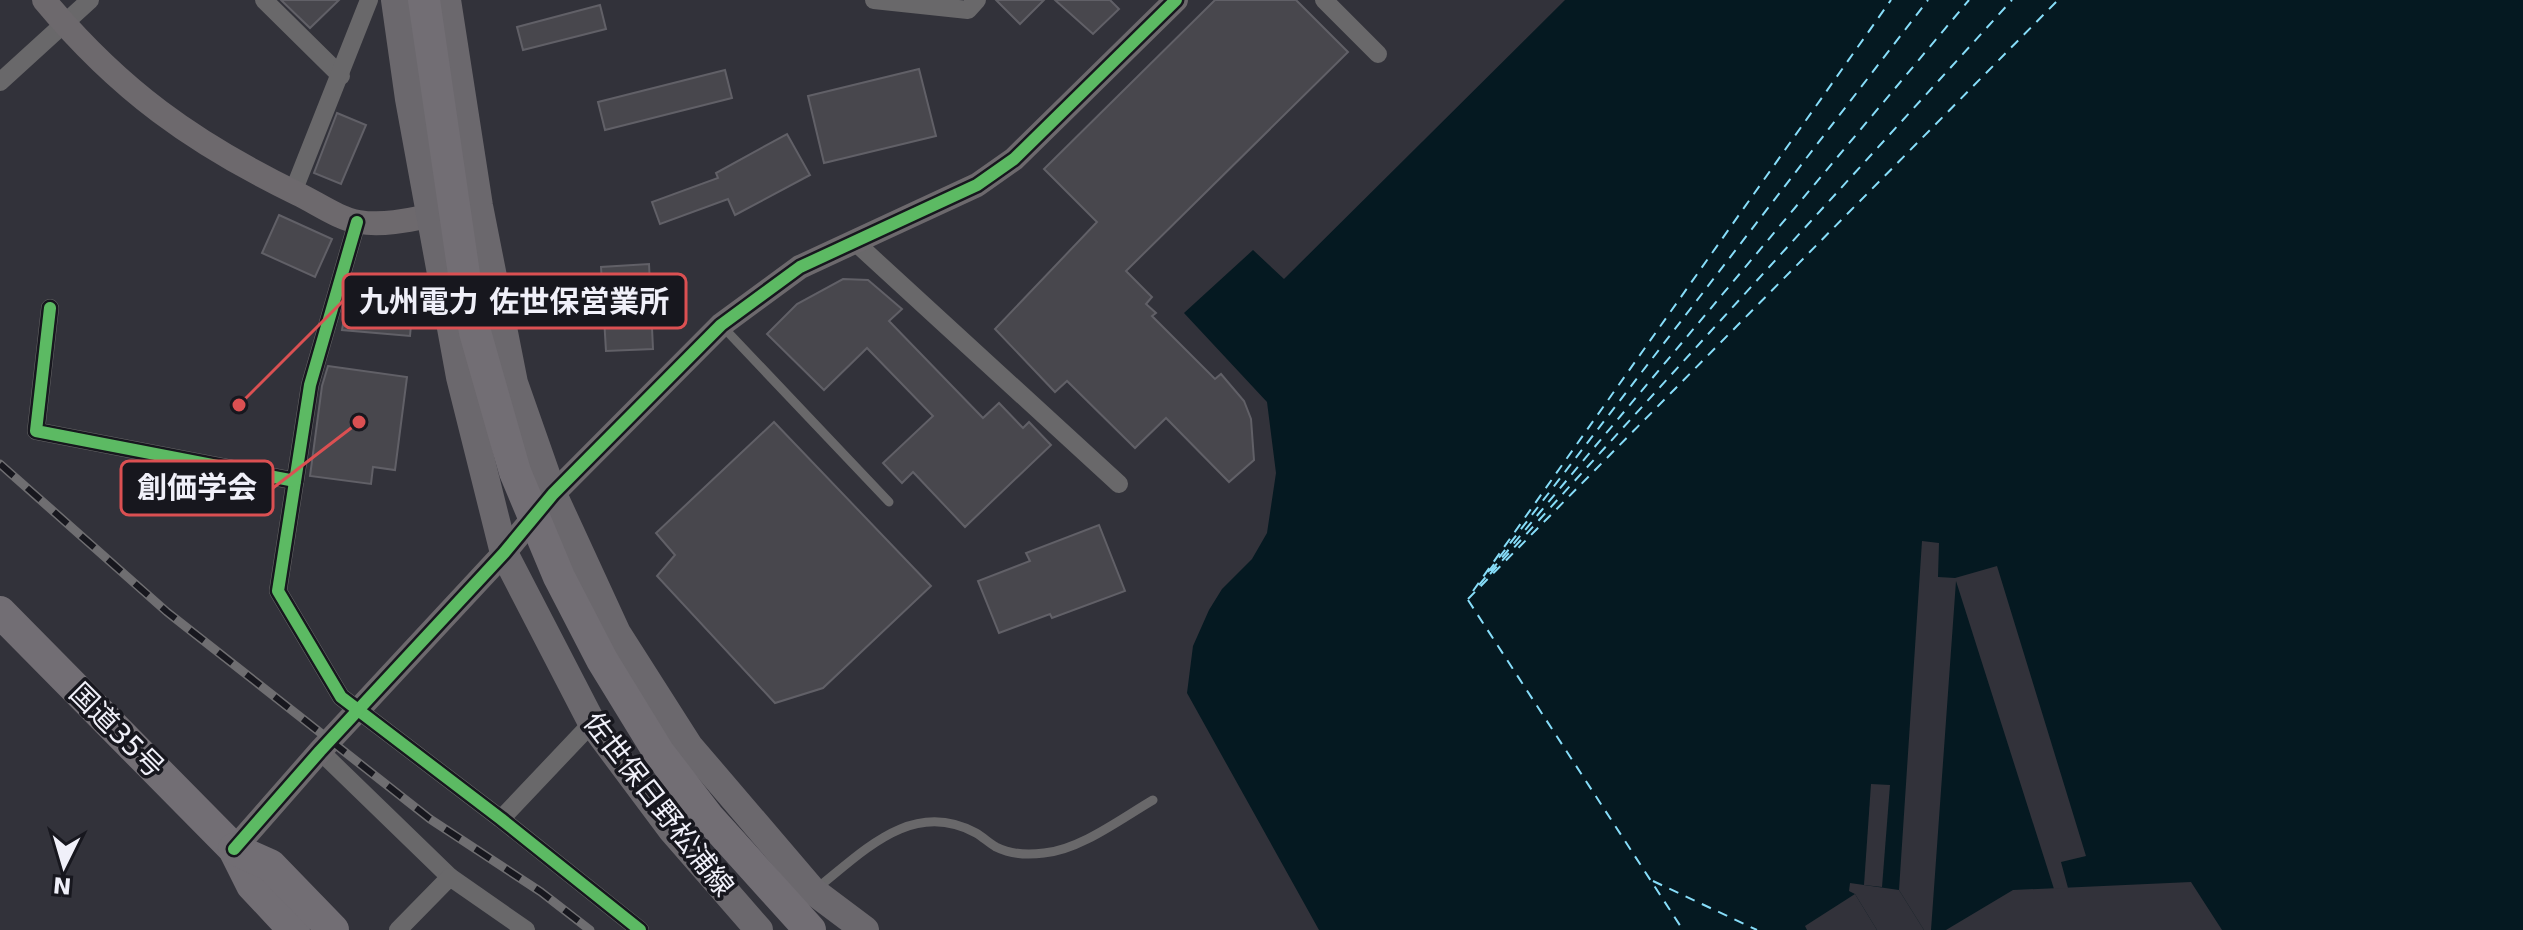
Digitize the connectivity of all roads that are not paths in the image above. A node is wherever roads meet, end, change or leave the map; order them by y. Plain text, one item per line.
1 (44, 0) edge
2 (90, 0) edge
3 (264, 0) edge
4 (369, 0) edge
5 (395, 0) edge
6 (424, 0) edge
7 (447, 0) edge
8 (874, 0) edge
9 (977, 0) edge
10 (1176, 0) edge
11 (1325, 0) edge
12 (63, 22) junction
13 (1378, 54) dead end
14 (341, 76) junction
15 (0, 82) edge
16 (293, 192) junction
17 (479, 206) junction
18 (431, 215) junction
19 (357, 222) junction
20 (855, 242) junction
21 (50, 308) dead end
22 (721, 325) junction
23 (295, 481) junction
24 (1119, 484) dead end
25 (553, 494) junction
26 (889, 502) dead end
27 (504, 553) junction
28 (0, 612) edge
29 (358, 712) junction
30 (592, 723) junction
31 (320, 751) junction
32 (1153, 800) dead end
33 (501, 819) junction
34 (234, 849) junction
35 (450, 877) junction
36 (813, 891) junction
37 (294, 930) edge
38 (333, 930) edge
39 (398, 930) edge
40 (526, 930) edge
41 (640, 930) edge
42 (759, 930) edge
43 (810, 930) edge
44 (865, 930) edge

1 - 12 street
2 - 12 street
3 - 14 street
4 - 14 street
5 - 18 main road, 佐世保日野松浦線
6 - 43 highway, bridge
7 - 17 main road
8 - 9 street
10 - 20 street
11 - 13 street
12 - 15 street
12 - 16 street
14 - 16 street
16 - 19 street
17 - 18 street
17 - 25 main road
18 - 19 street
18 - 27 main road, 佐世保日野松浦線
19 - 23 street
20 - 22 street
20 - 24 street
21 - 23 street
22 - 25 street
22 - 26 lane
23 - 29 street
25 - 27 street
25 - 36 main road
27 - 29 street
27 - 30 main road, 佐世保日野松浦線
28 - 34 highway, 国道35号
29 - 31 street
29 - 33 street
30 - 33 street
30 - 42 main road, 佐世保日野松浦線
31 - 34 street
31 - 35 street
32 - 36 lane
33 - 41 street
34 - 37 highway, 国道35号
34 - 38 highway, 国道35号
35 - 39 street
35 - 40 street
36 - 44 main road

